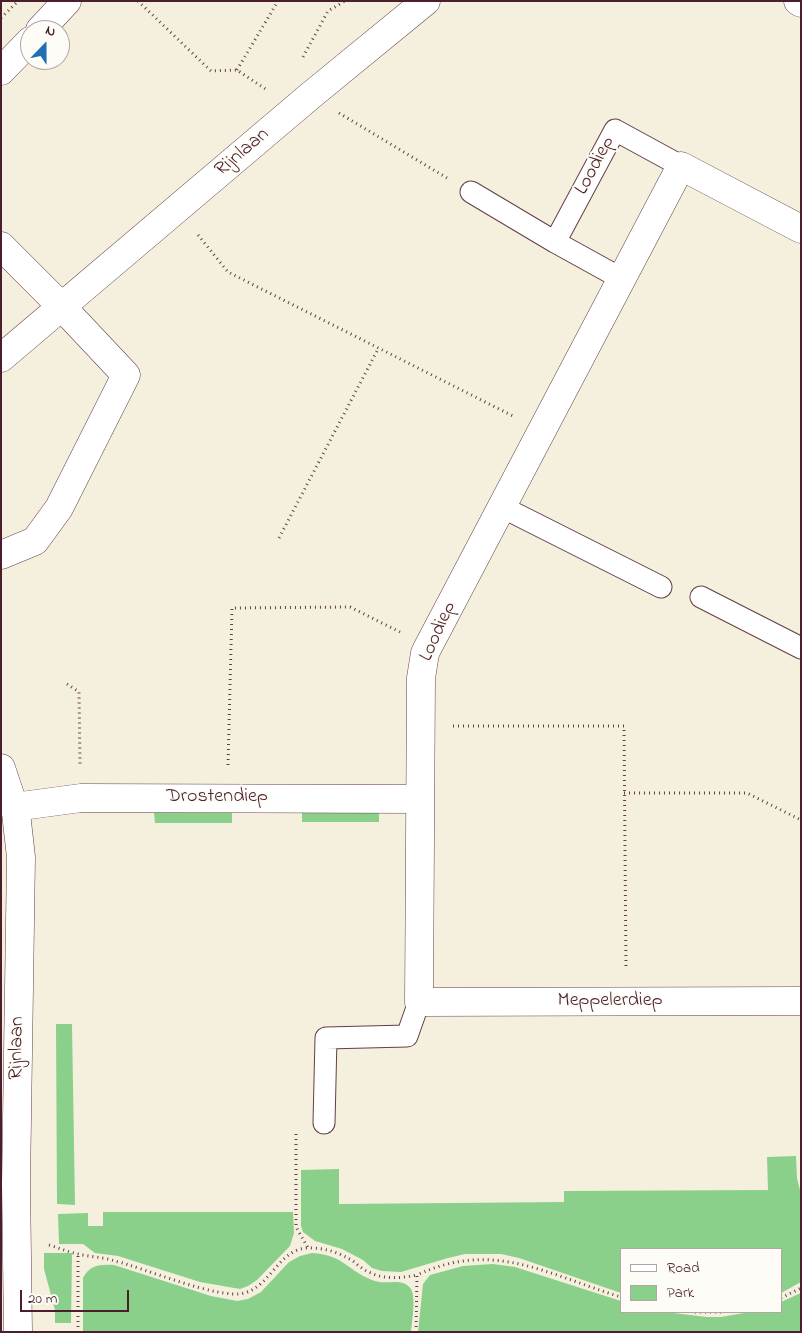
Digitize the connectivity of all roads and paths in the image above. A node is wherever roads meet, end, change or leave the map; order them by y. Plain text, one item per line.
1 (18, 1) edge
2 (67, 1) edge
3 (138, 1) edge
4 (278, 1) edge
5 (344, 1) edge
6 (426, 1) edge
7 (1, 18) edge
8 (49, 20) edge
9 (20, 51) edge
10 (302, 59) dead end
11 (237, 70) junction
12 (1, 71) edge
13 (310, 96) junction
14 (290, 114) junction
15 (681, 166) junction
16 (471, 192) joint
17 (177, 209) junction
18 (801, 229) edge
19 (555, 242) junction
20 (1, 246) edge
21 (622, 279) junction
22 (62, 307) junction
23 (378, 349) junction
24 (1, 358) edge
25 (542, 430) junction
26 (502, 506) junction
27 (279, 538) dead end
28 (1, 555) edge
29 (661, 587) dead end
30 (701, 597) dead end
31 (428, 647) junction
32 (801, 648) edge
33 (67, 684) dead end
34 (420, 726) junction
35 (1, 768) edge
36 (624, 794) junction
37 (81, 798) junction
38 (228, 798) junction
39 (420, 799) junction
40 (14, 807) junction
41 (801, 820) edge
42 (801, 1001) edge
43 (419, 1002) junction
44 (626, 1002) junction
45 (324, 1123) joint
46 (9, 1184) edge
47 (17, 1236) junction
48 (308, 1248) junction
49 (78, 1254) junction
50 (417, 1275) junction
51 (801, 1288) edge
52 (620, 1297) edge
53 (782, 1298) edge
54 (18, 1332) edge
55 (78, 1332) edge
56 (416, 1332) edge

1 - 7 path
2 - 8 street
3 - 11 path
4 - 11 path
5 - 10 path
6 - 13 street, Rijnlaan
9 - 12 street
11 - 14 path
13 - 14 street, Rijnlaan
13 - 16 path
14 - 17 street, Rijnlaan
15 - 18 street, Loodiep
15 - 19 lane, Loodiep
15 - 21 street, Loodiep
16 - 19 lane
17 - 22 street, Rijnlaan
17 - 23 path
19 - 21 lane
20 - 22 street
21 - 25 street, Loodiep
22 - 24 street, Rijnlaan
22 - 28 street
23 - 25 path
23 - 27 path
25 - 26 street, Loodiep
26 - 29 lane
26 - 31 street, Loodiep
30 - 32 lane
31 - 34 street, Loodiep
31 - 38 path
33 - 37 path
34 - 36 path
34 - 39 street, Loodiep
35 - 40 street, Rijnlaan
36 - 41 path
36 - 44 path
37 - 38 street, Drostendiep
37 - 40 street, Drostendiep
38 - 39 street, Drostendiep
39 - 43 street
40 - 46 street, Rijnlaan
42 - 44 street, Meppelerdiep
43 - 44 street, Meppelerdiep
43 - 45 lane
45 - 48 path
46 - 47 street, Rijnlaan
47 - 49 path
47 - 54 street, Rijnlaan
48 - 49 path
48 - 50 path
49 - 55 path
50 - 52 path
50 - 56 path
51 - 53 path

